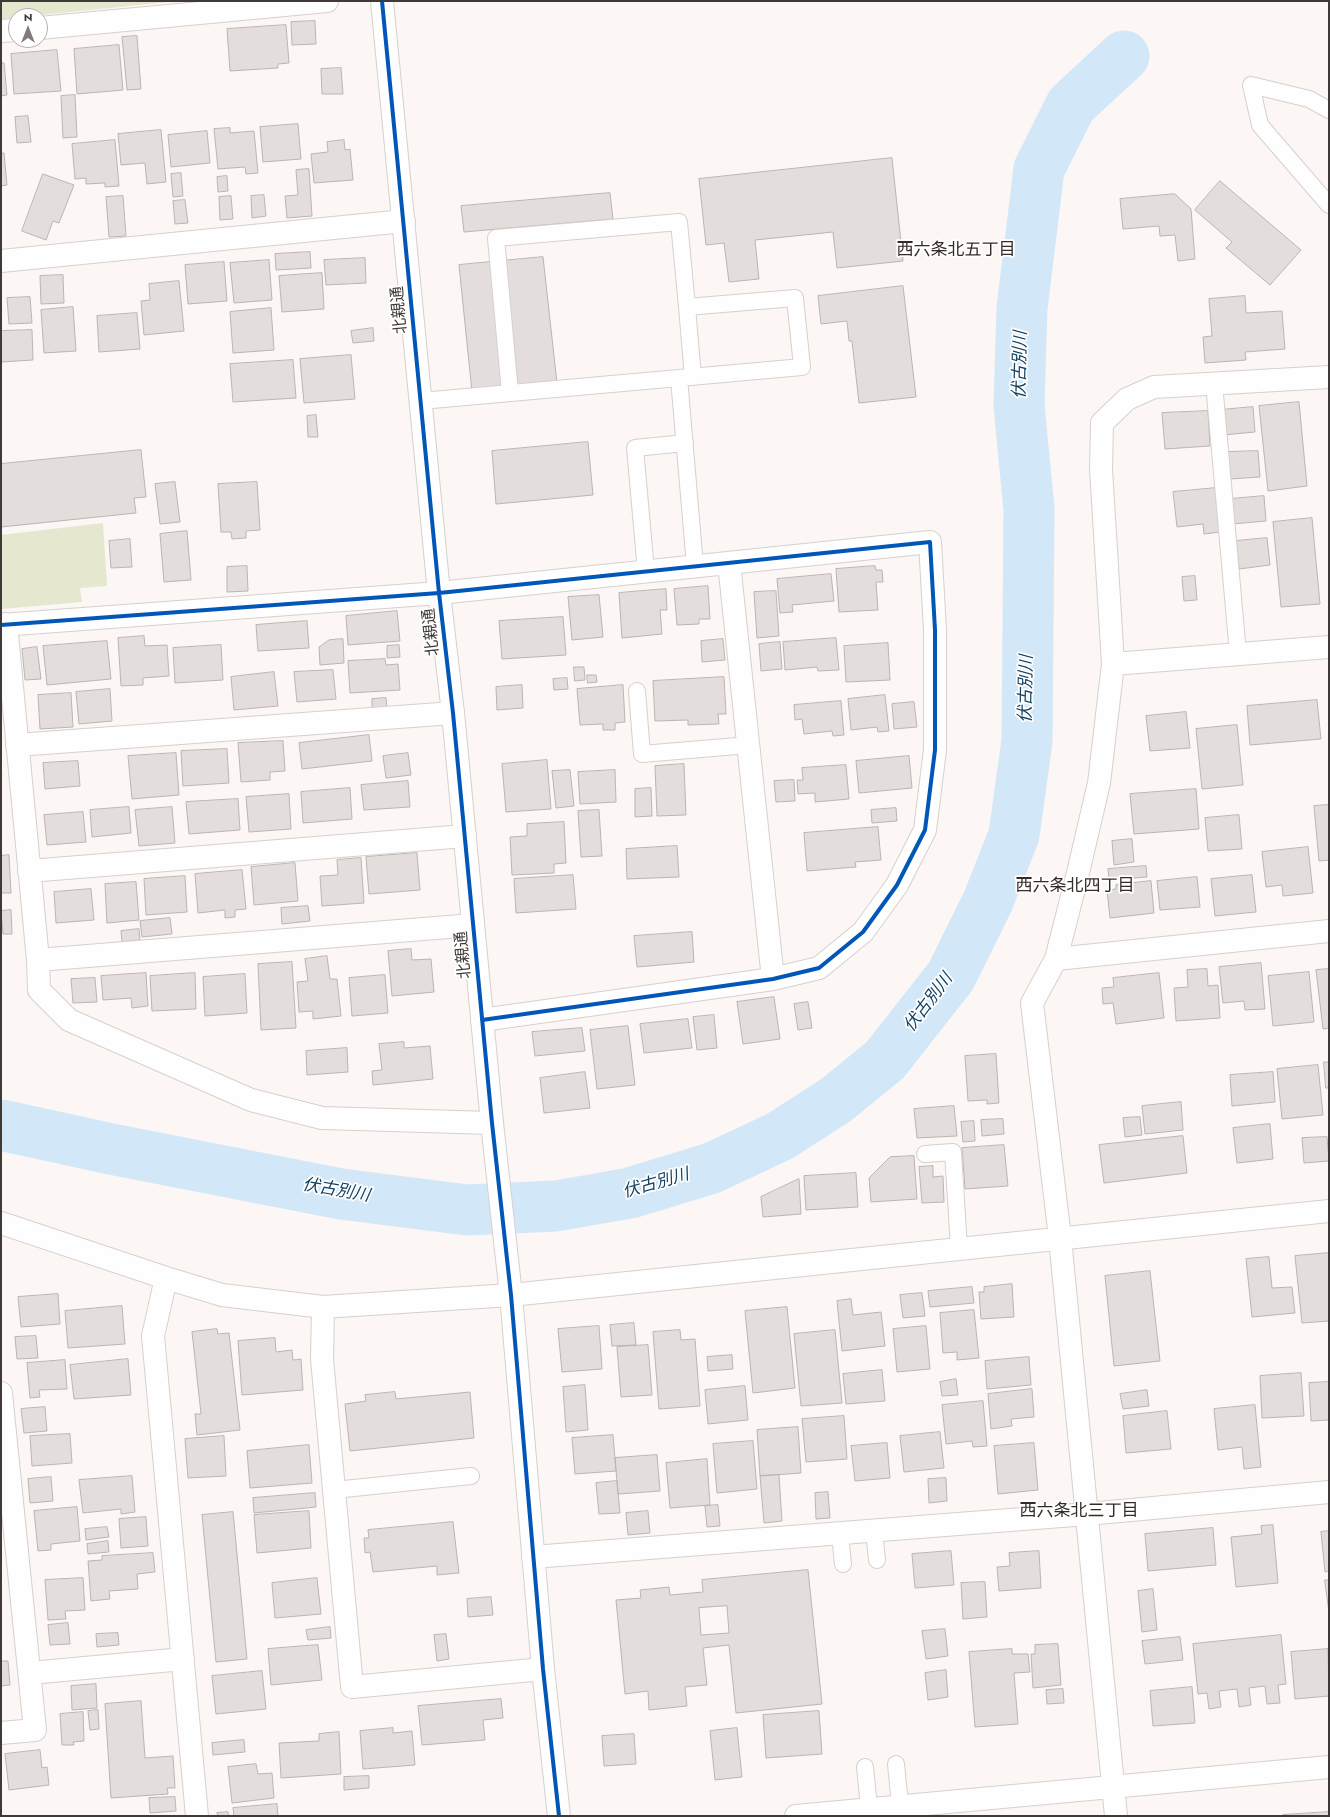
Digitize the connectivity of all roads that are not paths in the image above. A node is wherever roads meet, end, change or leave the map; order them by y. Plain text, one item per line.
1 (327, 1) edge
2 (382, 1) edge
3 (227, 6) edge
4 (48, 27) edge
5 (1329, 110) edge
6 (1329, 205) edge
7 (404, 221) junction
8 (1, 261) edge
9 (687, 307) junction
10 (1329, 377) edge
11 (686, 378) junction
12 (1214, 384) junction
13 (510, 393) junction
14 (421, 401) junction
15 (685, 443) junction
16 (729, 563) junction
17 (695, 566) junction
18 (646, 572) junction
19 (439, 593) junction
20 (3, 625) edge
21 (1329, 646) edge
22 (1238, 654) junction
23 (1113, 664) junction
24 (637, 690) dead end
25 (453, 713) junction
26 (17, 745) junction
27 (749, 745) junction
28 (465, 836) junction
29 (30, 871) junction
30 (473, 925) junction
31 (1329, 930) edge
32 (38, 960) junction
33 (1056, 960) junction
34 (773, 980) junction
35 (482, 1020) junction
36 (492, 1123) junction
37 (925, 1154) dead end
38 (1329, 1211) edge
39 (1, 1225) edge
40 (1060, 1238) junction
41 (959, 1248) junction
42 (166, 1278) junction
43 (512, 1295) junction
44 (323, 1306) junction
45 (1, 1393) edge
46 (3, 1438) edge
47 (471, 1476) dead end
48 (334, 1490) junction
49 (1329, 1492) edge
50 (1087, 1514) junction
51 (874, 1531) junction
52 (840, 1534) junction
53 (533, 1557) junction
54 (877, 1560) dead end
55 (843, 1564) dead end
56 (183, 1659) junction
57 (543, 1669) junction
58 (30, 1673) junction
59 (1, 1733) edge
60 (896, 1764) dead end
61 (865, 1767) dead end
62 (1329, 1767) edge
63 (1113, 1786) junction
64 (900, 1805) junction
65 (869, 1808) junction
66 (197, 1816) edge
67 (559, 1816) edge
68 (796, 1816) edge
69 (1116, 1816) edge

1 - 3 street
2 - 7 street, 北親通
3 - 4 street
5 - 6 lane
7 - 8 street
7 - 14 street, 北親通
9 - 11 lane
9 - 11 lane
9 - 13 lane
10 - 12 street
11 - 13 lane
11 - 15 lane
12 - 22 lane
12 - 23 street
13 - 14 lane
14 - 19 street, 北親通
15 - 17 lane
15 - 18 lane
16 - 17 street
16 - 27 street
16 - 34 street
17 - 18 street
18 - 19 street
19 - 20 street
19 - 25 street, 北親通
20 - 26 street
21 - 22 street
22 - 23 street
23 - 33 street
24 - 27 lane
25 - 26 street
25 - 28 street, 北親通
26 - 29 street
27 - 34 street
28 - 29 street
28 - 30 street, 北親通
29 - 32 street
30 - 32 street
30 - 35 street, 北親通
31 - 33 street
32 - 36 street
33 - 40 street
34 - 35 street
35 - 36 street, 北親通
36 - 43 street, 北親通
37 - 41 lane
38 - 40 street
39 - 42 street
40 - 41 street
40 - 50 street
41 - 43 street
42 - 44 street
42 - 56 street
43 - 44 street
43 - 53 street, 北親通
44 - 48 street
45 - 46 street
46 - 58 street
47 - 48 lane
48 - 57 street
49 - 50 street
50 - 51 street
50 - 63 street
51 - 52 street
51 - 54 lane
52 - 53 street
52 - 55 lane
53 - 57 street, 北親通
56 - 58 street
56 - 66 street
57 - 67 street, 北親通
58 - 59 street
60 - 64 lane
61 - 65 lane
62 - 63 street
63 - 64 street
63 - 69 street
64 - 65 street
65 - 68 street

